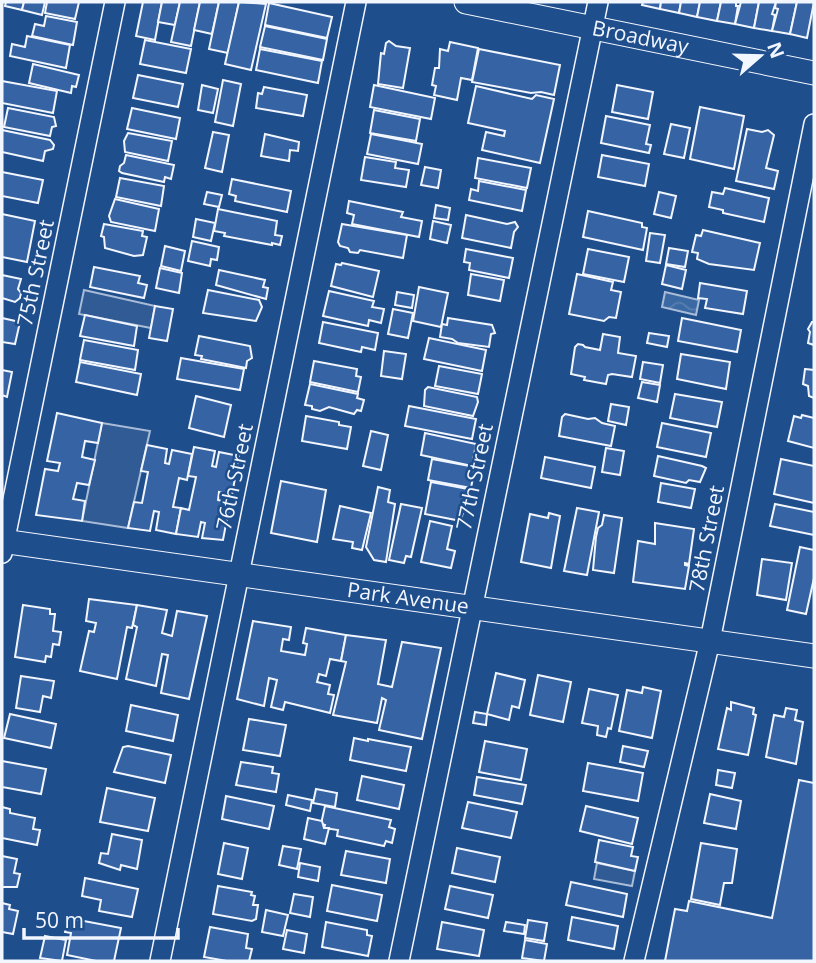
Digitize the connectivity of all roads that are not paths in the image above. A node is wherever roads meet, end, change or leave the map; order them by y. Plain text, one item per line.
1 (115, 2) edge
2 (356, 2) edge
3 (466, 2) edge
4 (598, 2) edge
5 (592, 27) junction
6 (814, 73) edge
7 (814, 124) edge
8 (3, 545) edge
9 (238, 575) junction
10 (471, 607) junction
11 (710, 641) junction
12 (814, 656) edge
13 (159, 961) edge
14 (399, 961) edge
15 (634, 961) edge

1 - 8 street, 75th Street
2 - 9 street, 76th Street
3 - 5 street, Broadway
4 - 5 street, 77th Street
5 - 6 street, Broadway
5 - 10 street, 77th Street
7 - 11 street, 78th Street
8 - 9 street, Park Avenue
9 - 10 street, Park Avenue
9 - 13 street, 76th Street
10 - 11 street, Park Avenue
10 - 14 street, 77th Street
11 - 12 street, Park Avenue
11 - 15 street, 78th Street

